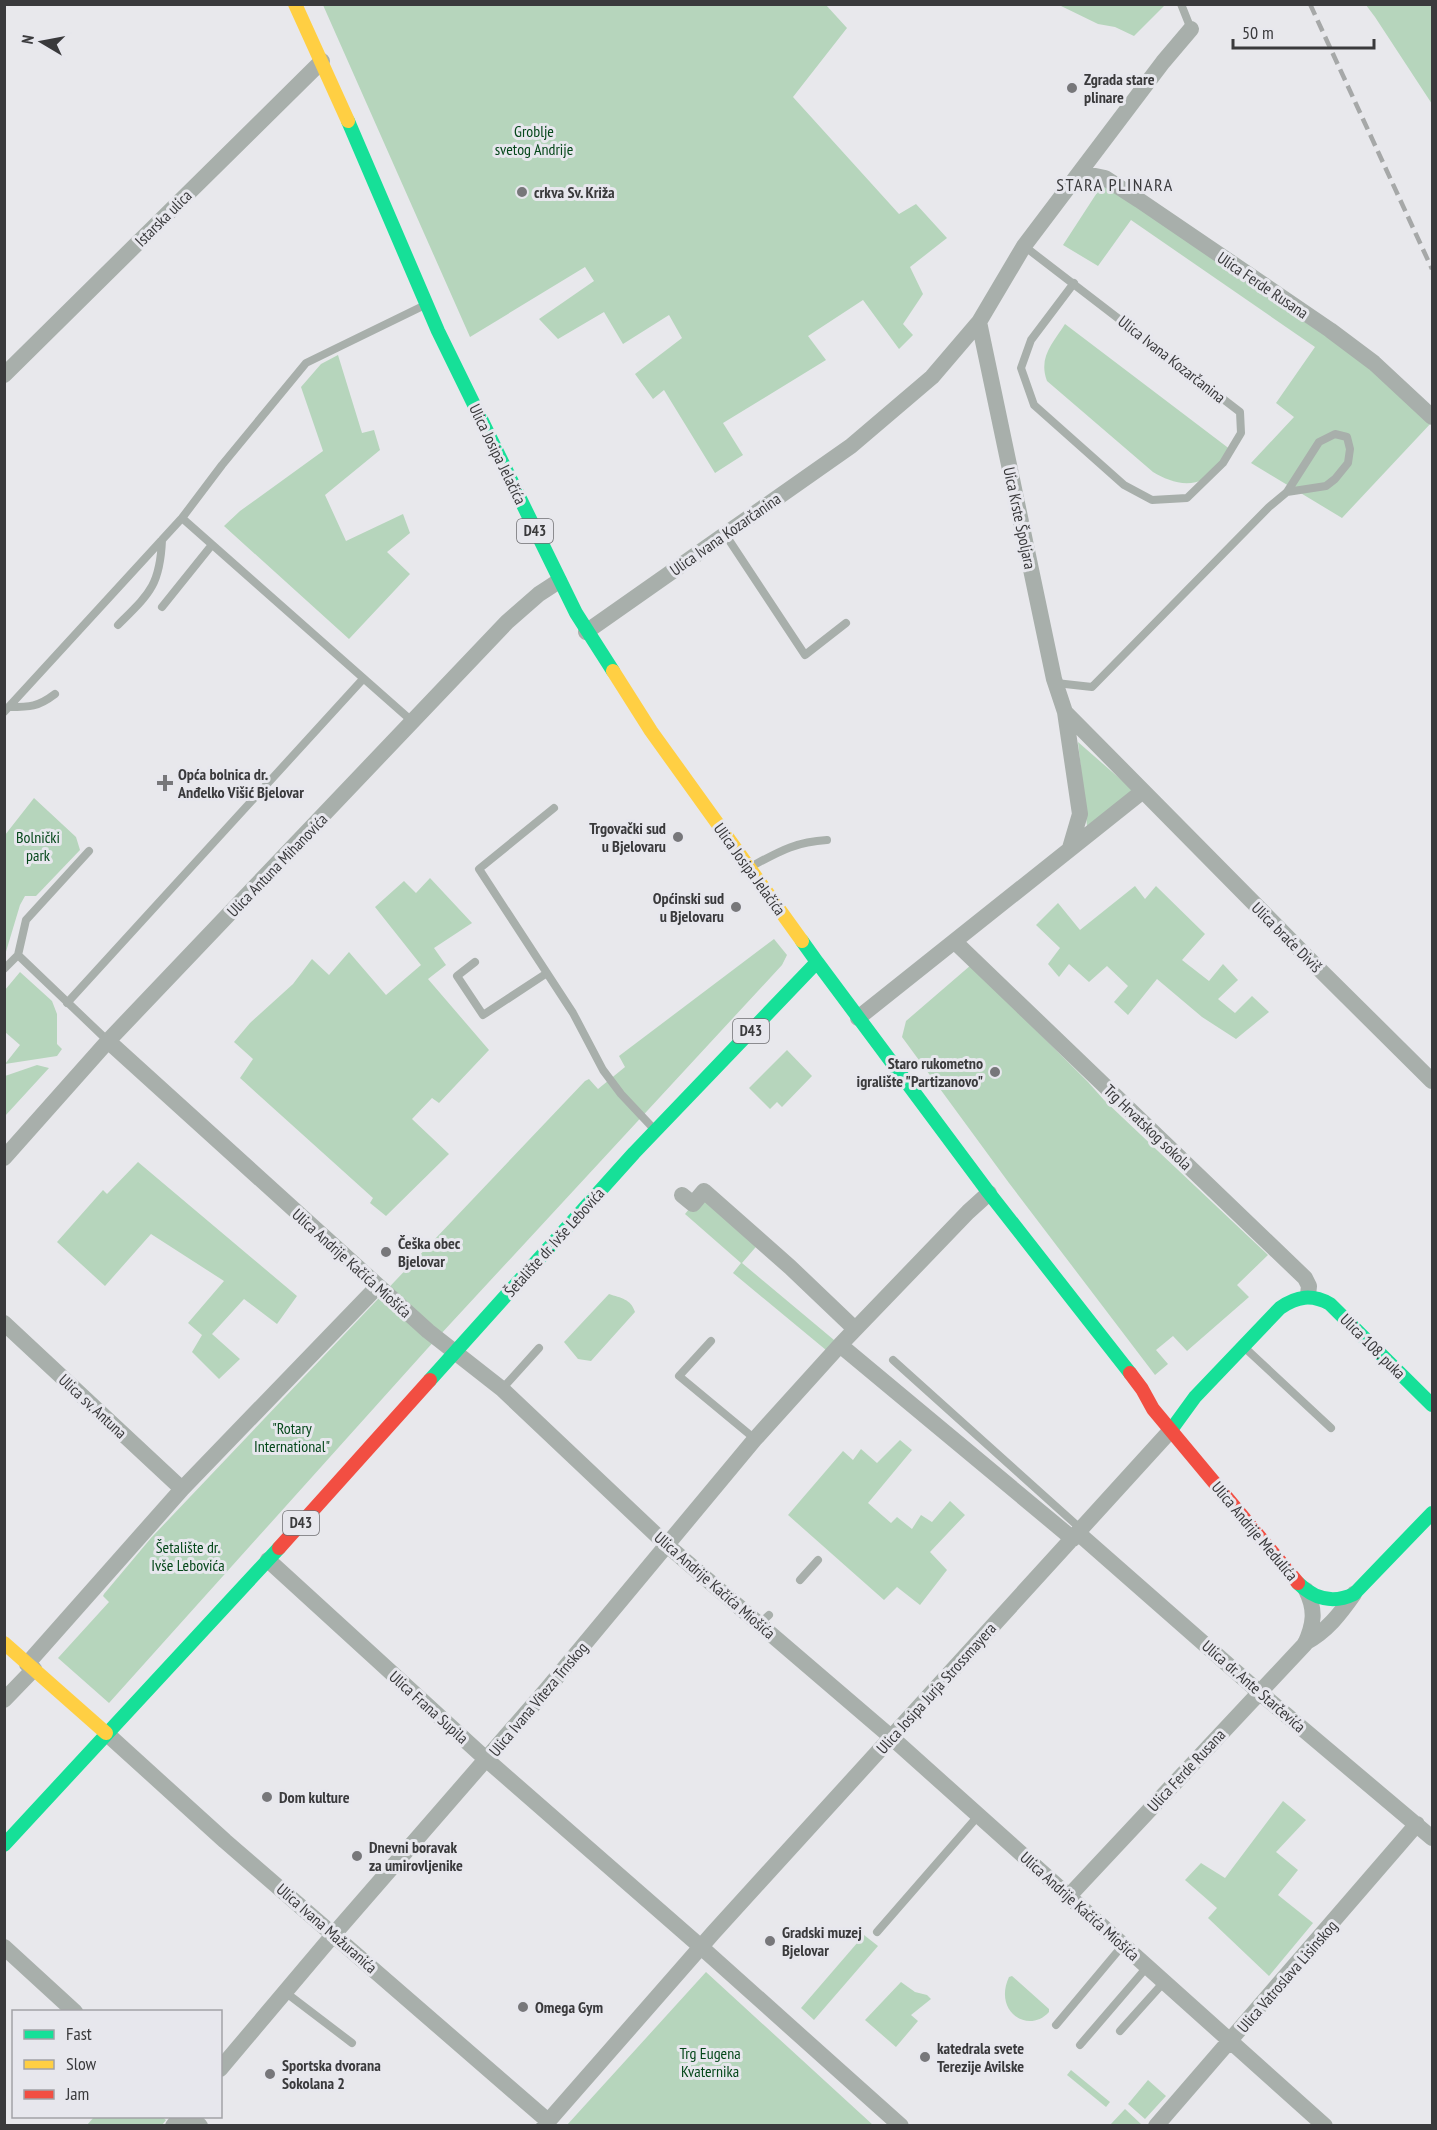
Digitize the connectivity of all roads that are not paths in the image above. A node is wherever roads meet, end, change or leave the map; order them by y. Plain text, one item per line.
1 (295, 4) edge
2 (1181, 4) edge
3 (1191, 29) joint
4 (322, 61) junction
5 (1081, 173) junction
6 (1024, 246) junction
7 (1074, 283) junction
8 (426, 304) junction
9 (979, 322) junction
10 (4, 375) edge
11 (1432, 417) edge
12 (1287, 492) junction
13 (182, 518) junction
14 (725, 534) junction
15 (162, 540) junction
16 (211, 546) junction
17 (559, 581) junction
18 (162, 607) dead end
19 (846, 623) dead end
20 (118, 625) dead end
21 (586, 632) junction
22 (363, 679) junction
23 (1055, 683) junction
24 (55, 694) dead end
25 (7, 709) edge
26 (1065, 712) junction
27 (413, 722) junction
28 (1143, 791) junction
29 (554, 808) dead end
30 (827, 840) dead end
31 (1070, 848) junction
32 (89, 851) dead end
33 (748, 867) junction
34 (955, 942) junction
35 (18, 955) junction
36 (475, 962) dead end
37 (817, 962) junction
38 (4, 969) edge
39 (547, 973) junction
40 (67, 1003) junction
41 (858, 1018) junction
42 (108, 1041) junction
43 (1432, 1081) edge
44 (656, 1130) junction
45 (4, 1158) edge
46 (989, 1193) junction
47 (682, 1195) dead end
48 (378, 1286) junction
49 (1308, 1295) junction
50 (4, 1323) edge
51 (847, 1337) junction
52 (711, 1341) dead end
53 (1244, 1347) junction
54 (539, 1348) dead end
55 (454, 1353) junction
56 (893, 1360) dead end
57 (501, 1389) junction
58 (1142, 1389) junction
59 (1196, 1397) junction
60 (1432, 1404) edge
61 (956, 1417) junction
62 (1331, 1428) dead end
63 (1171, 1430) junction
64 (944, 1432) junction
65 (755, 1439) junction
66 (182, 1489) junction
67 (1432, 1513) edge
68 (1077, 1533) junction
69 (668, 1546) junction
70 (268, 1560) junction
71 (818, 1560) dead end
72 (800, 1580) dead end
73 (1306, 1590) junction
74 (1354, 1594) junction
75 (4, 1644) edge
76 (1305, 1644) junction
77 (31, 1667) junction
78 (1259, 1692) junction
79 (4, 1700) edge
80 (106, 1733) junction
81 (891, 1737) junction
82 (487, 1760) junction
83 (978, 1816) junction
84 (1417, 1824) junction
85 (1432, 1838) edge
86 (4, 1845) edge
87 (1068, 1897) junction
88 (877, 1932) dead end
89 (334, 1934) junction
90 (1123, 1945) junction
91 (4, 1947) edge
92 (701, 1947) junction
93 (1147, 1967) junction
94 (1164, 1982) junction
95 (285, 1992) junction
96 (73, 2010) edge
97 (1056, 2025) dead end
98 (1120, 2031) dead end
99 (1230, 2042) junction
100 (352, 2043) dead end
101 (1080, 2044) dead end
102 (222, 2067) edge
103 (546, 2123) edge
104 (901, 2126) edge
105 (1156, 2126) edge
106 (1325, 2126) edge

1 - 4 main road, Ulica Josipa Jelačića / D43
2 - 3 lane
3 - 5 street
4 - 8 main road, Ulica Josipa Jelačića / D43
4 - 10 street, Istarska ulica
5 - 6 street, Ulica Ivana Kozarčanina
5 - 11 street, Ulica Ferde Rusana
6 - 7 lane, Ulica Ivana Kozarčanina
6 - 9 street, Ulica Ivana Kozarčanina
7 - 7 lane, Ulica Ivana Kozarčanina
8 - 13 lane
8 - 17 main road, Ulica Josipa Jelačića / D43
9 - 14 street, Ulica Ivana Kozarčanina
9 - 23 street, Uica Krste Špoljara
12 - 12 lane
12 - 23 lane
13 - 15 lane
13 - 16 lane
14 - 19 lane
14 - 21 street, Ulica Ivana Kozarčanina
15 - 20 lane
15 - 25 lane
16 - 18 lane
16 - 22 lane
17 - 21 main road, Ulica Josipa Jelačića / D43
17 - 27 street, Ulica Antuna Mihanovića
21 - 33 main road, Ulica Josipa Jelačića / D43
22 - 27 lane
22 - 40 lane
23 - 26 street, Uica Krste Špoljara
24 - 25 lane
26 - 28 street, Uica Krste Špoljara
26 - 31 street, Uica Krste Špoljara
27 - 42 street, Ulica Antuna Mihanovića
28 - 31 street
28 - 43 street, Ulica braće Diviš
29 - 39 lane
30 - 33 lane
31 - 34 street
32 - 35 lane
33 - 37 main road, Ulica Josipa Jelačića / D43
34 - 41 street
34 - 49 street, Trg Hrvatskog sokola
35 - 38 lane
35 - 40 lane
36 - 39 lane
37 - 41 main road
37 - 44 main road, Šetalište dr. Ivše Lebovića / D43
39 - 44 lane
40 - 42 lane
41 - 46 main road
42 - 45 street, Ulica Antuna Mihanovića
42 - 48 street, Ulica Andrije Kačića Miošića
44 - 55 main road, Šetalište dr. Ivše Lebovića / D43
46 - 51 street, Ulica Ivana Viteza Trnskog
46 - 58 main road
47 - 51 street, Ulica dr. Ante Starčevića
48 - 55 street, Ulica Andrije Kačića Miošića
48 - 66 street
49 - 53 main road
49 - 60 main road, Ulica 108. puka
50 - 66 street, Ulica sv. Antuna
51 - 64 street, Ulica dr. Ante Starčevića
51 - 65 street, Ulica Ivana Viteza Trnskog
52 - 65 lane
53 - 59 main road
53 - 62 lane
54 - 57 lane
55 - 57 street, Ulica Andrije Kačića Miošića
55 - 70 main road, Šetalište dr. Ivše Lebovića / D43
56 - 61 lane
57 - 69 street, Ulica Andrije Kačića Miošića
58 - 59 main road
58 - 63 main road
59 - 63 main road
61 - 64 lane
61 - 68 lane
63 - 68 street, Ulica Josipa Jurja Strossmayera
63 - 73 main road, Ulica Andrije Medulića
64 - 68 street, Ulica dr. Ante Starčevića
65 - 69 street, Ulica Ivana Viteza Trnskog
66 - 77 street
67 - 74 main road, Ulica Ferde Rusana
68 - 78 street, Ulica dr. Ante Starčevića
68 - 81 street, Ulica Josipa Jurja Strossmayera
69 - 81 street, Ulica Andrije Kačića Miošića
69 - 82 street, Ulica Ivana Viteza Trnskog
70 - 80 main road, Šetalište dr. Ivše Lebovića / D43
70 - 82 street, Ulica Frana Supila
71 - 72 lane
73 - 74 main road, Ulica Andrije Medulića
73 - 76 street, Ulica Ferde Rusana
74 - 76 street, Ulica Ferde Rusana
75 - 77 main road
76 - 78 street, Ulica Ferde Rusana
77 - 79 street
77 - 80 main road
78 - 84 street, Ulica dr. Ante Starčevića
78 - 87 street, Ulica Ferde Rusana
80 - 86 main road, Šetalište dr. Ivše Lebovića / D43
80 - 89 street, Ulica Ivana Mažuranića
81 - 83 street, Ulica Andrije Kačića Miošića
81 - 92 street, Ulica Josipa Jurja Strossmayera
82 - 89 street, Ulica Ivana Viteza Trnskog
82 - 92 street, Ulica Frana Supila
83 - 87 street, Ulica Andrije Kačića Miošića
83 - 88 lane
84 - 85 street, Ulica dr. Ante Starčevića
84 - 99 street, Ulica Vatroslava Lisinskog
87 - 90 street, Ulica Andrije Kačića Miošića
89 - 95 street, Ulica Ivana Viteza Trnskog
89 - 103 street, Ulica Ivana Mažuranića
90 - 93 street, Ulica Andrije Kačića Miošića
90 - 97 lane
91 - 96 street
92 - 103 street
92 - 104 street
93 - 94 street, Ulica Andrije Kačića Miošića
93 - 101 lane
94 - 98 lane
94 - 99 street, Ulica Andrije Kačića Miošića
95 - 100 lane
95 - 102 street, Ulica Ivana Viteza Trnskog
99 - 105 street, Ulica Vatroslava Lisinskog
99 - 106 street, Ulica Andrije Kačića Miošića

